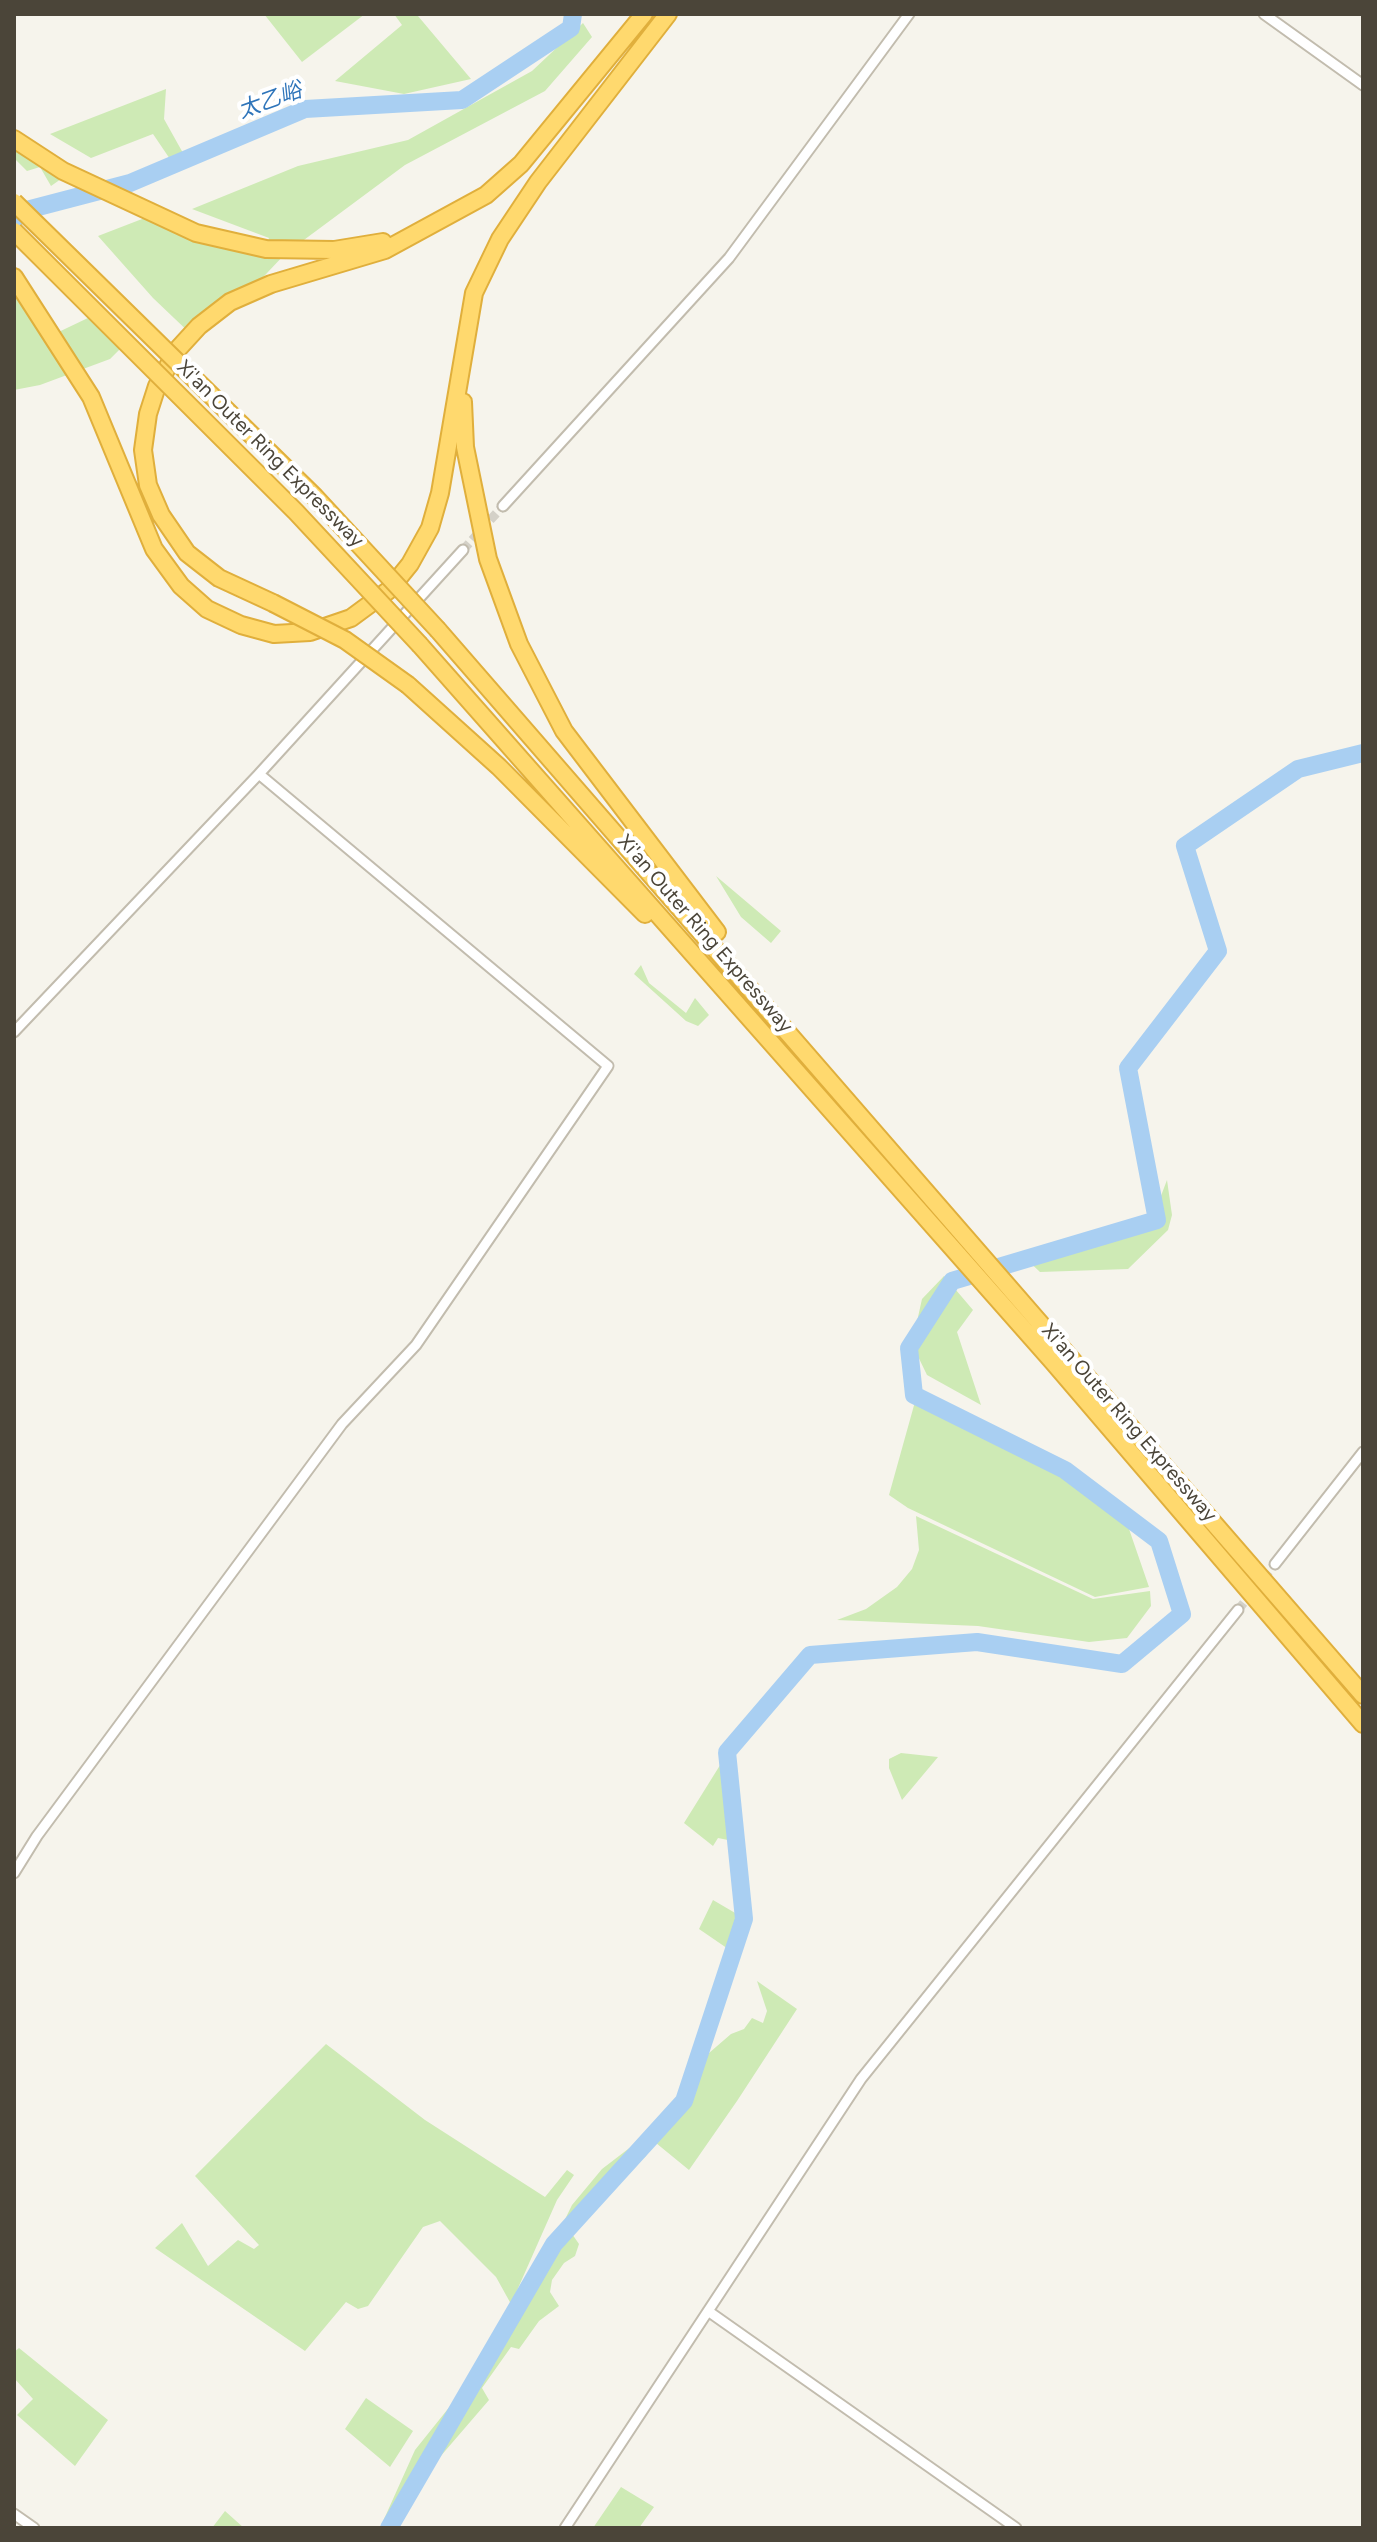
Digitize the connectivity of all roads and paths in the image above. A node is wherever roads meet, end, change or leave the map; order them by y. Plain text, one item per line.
1 (644, 14) edge
2 (668, 14) edge
3 (909, 14) edge
4 (1264, 14) edge
5 (1363, 85) edge
6 (14, 139) edge
7 (14, 202) edge
8 (451, 216) junction
9 (14, 231) edge
10 (14, 277) edge
11 (464, 340) junction
12 (503, 506) tunnel mouth
13 (463, 550) tunnel mouth
14 (259, 774) junction
15 (14, 1032) edge
16 (827, 1073) junction
17 (807, 1082) junction
18 (1363, 1452) edge
19 (1275, 1564) tunnel mouth
20 (1238, 1610) tunnel mouth
21 (1363, 1695) edge
22 (1363, 1724) edge
23 (14, 1873) edge
24 (708, 2311) junction
25 (14, 2514) edge
26 (34, 2528) edge
27 (565, 2528) edge
28 (1016, 2528) edge

1 - 8 highway
2 - 11 highway
3 - 12 street
4 - 5 street
6 - 8 highway
7 - 16 highway, Xi'an Outer Ring Expressway, bridge
8 - 17 highway, bridge
9 - 17 highway, Xi'an Outer Ring Expressway, bridge
10 - 11 highway
11 - 16 highway
13 - 14 street
14 - 15 street
14 - 23 street
16 - 21 highway, Xi'an Outer Ring Expressway
17 - 22 highway, Xi'an Outer Ring Expressway
18 - 19 street
20 - 24 street
24 - 27 street
24 - 28 street
25 - 26 street

